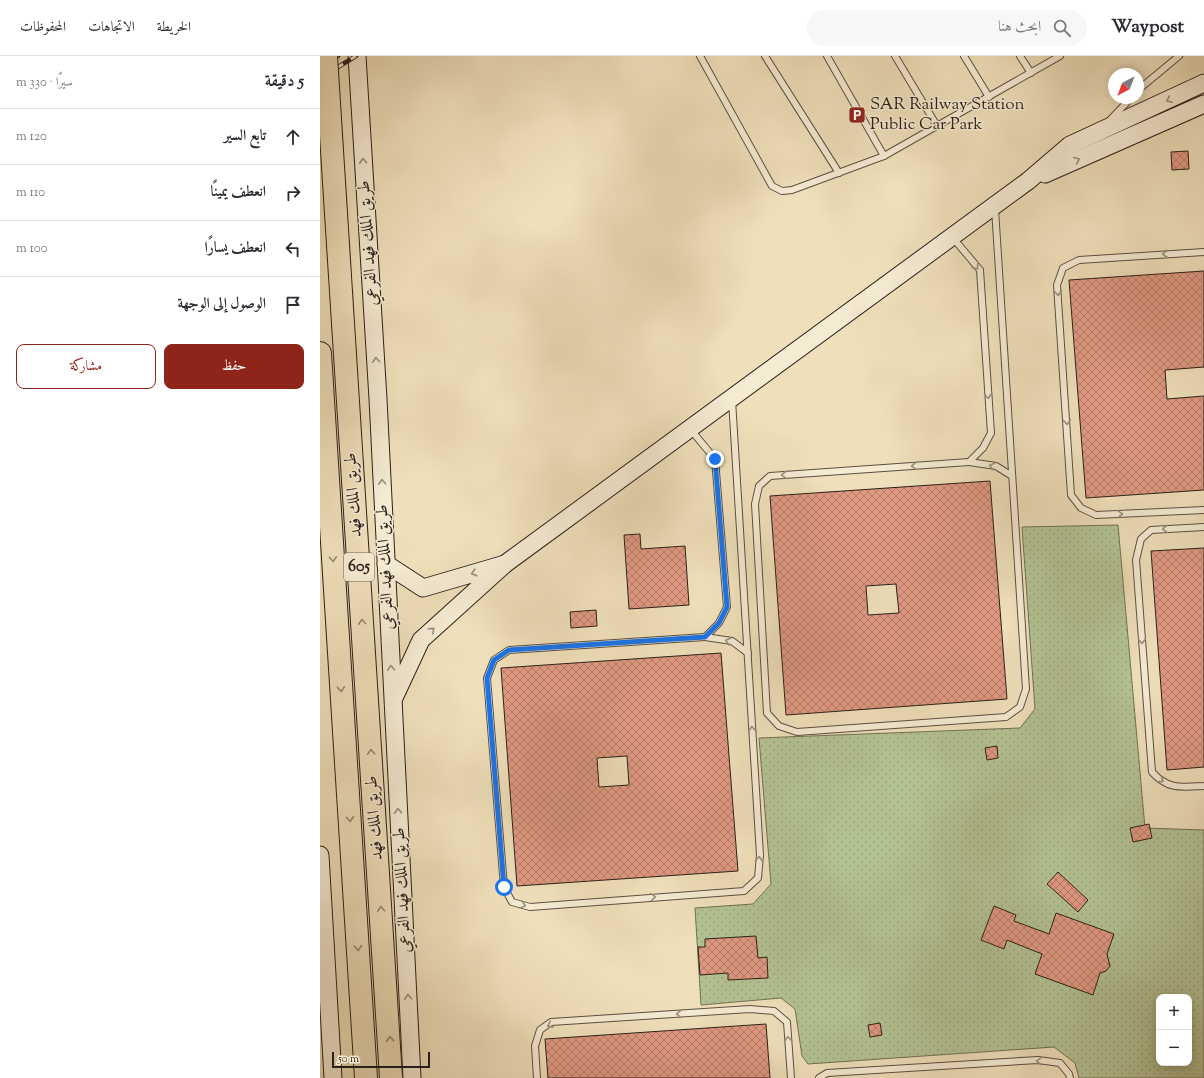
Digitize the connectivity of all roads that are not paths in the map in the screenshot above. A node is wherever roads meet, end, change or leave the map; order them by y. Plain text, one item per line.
1 (326, 56) edge
2 (357, 56) edge
3 (700, 56) edge
4 (765, 56) edge
5 (827, 56) edge
6 (895, 56) edge
7 (964, 56) edge
8 (1020, 56) edge
9 (1060, 56) edge
10 (1179, 56) edge
11 (1031, 73) junction
12 (1204, 83) edge
13 (1144, 85) edge
14 (989, 97) junction
15 (1125, 104) edge
16 (1204, 104) edge
17 (937, 126) junction
18 (1098, 132) junction
19 (884, 156) junction
20 (839, 173) junction
21 (1028, 181) junction
22 (995, 206) junction
23 (952, 237) junction
24 (1204, 252) edge
25 (320, 353) edge
26 (732, 398) junction
27 (690, 429) junction
28 (969, 462) junction
29 (1012, 476) junction
30 (1204, 510) edge
31 (1204, 527) edge
32 (386, 564) junction
33 (505, 564) junction
34 (705, 637) junction
35 (748, 653) junction
36 (393, 700) junction
37 (1204, 786) edge
38 (320, 855) edge
39 (333, 1078) edge
40 (366, 1078) edge
41 (391, 1078) edge
42 (412, 1078) edge
43 (537, 1078) edge
44 (792, 1078) edge
45 (819, 1078) edge
46 (1070, 1078) edge

41 -> 1 highway, طريق الملك فهد / 605, bridge
32 -> 2 street, طريق الملك فهد الفرعي
3 - 20 lane
4 - 20 lane
5 - 19 lane
6 - 17 lane
7 - 14 lane
8 - 11 lane
9 - 11 lane
10 - 13 lane
11 - 14 lane
12 -> 18 street
14 - 17 lane
15 - 18 lane
21 -> 16 street
17 - 19 lane
18 - 21 street
19 - 20 lane
21 - 22 street
22 - 23 street
22 - 29 lane
23 - 26 street
23 -> 28 lane
24 -> 30 lane
25 -> 40 highway, طريق الملك فهد / 605
26 - 27 street
26 - 35 lane
27 - 33 street
27 - 34 lane
29 -> 28 lane
28 -> 29 lane
31 -> 37 lane
33 -> 32 street
36 -> 32 street, طريق الملك فهد الفرعي
36 -> 33 street
35 -> 34 lane
34 -> 35 lane
42 -> 36 street, طريق الملك فهد الفرعي
38 - 39 street
44 -> 43 lane
46 -> 45 lane

